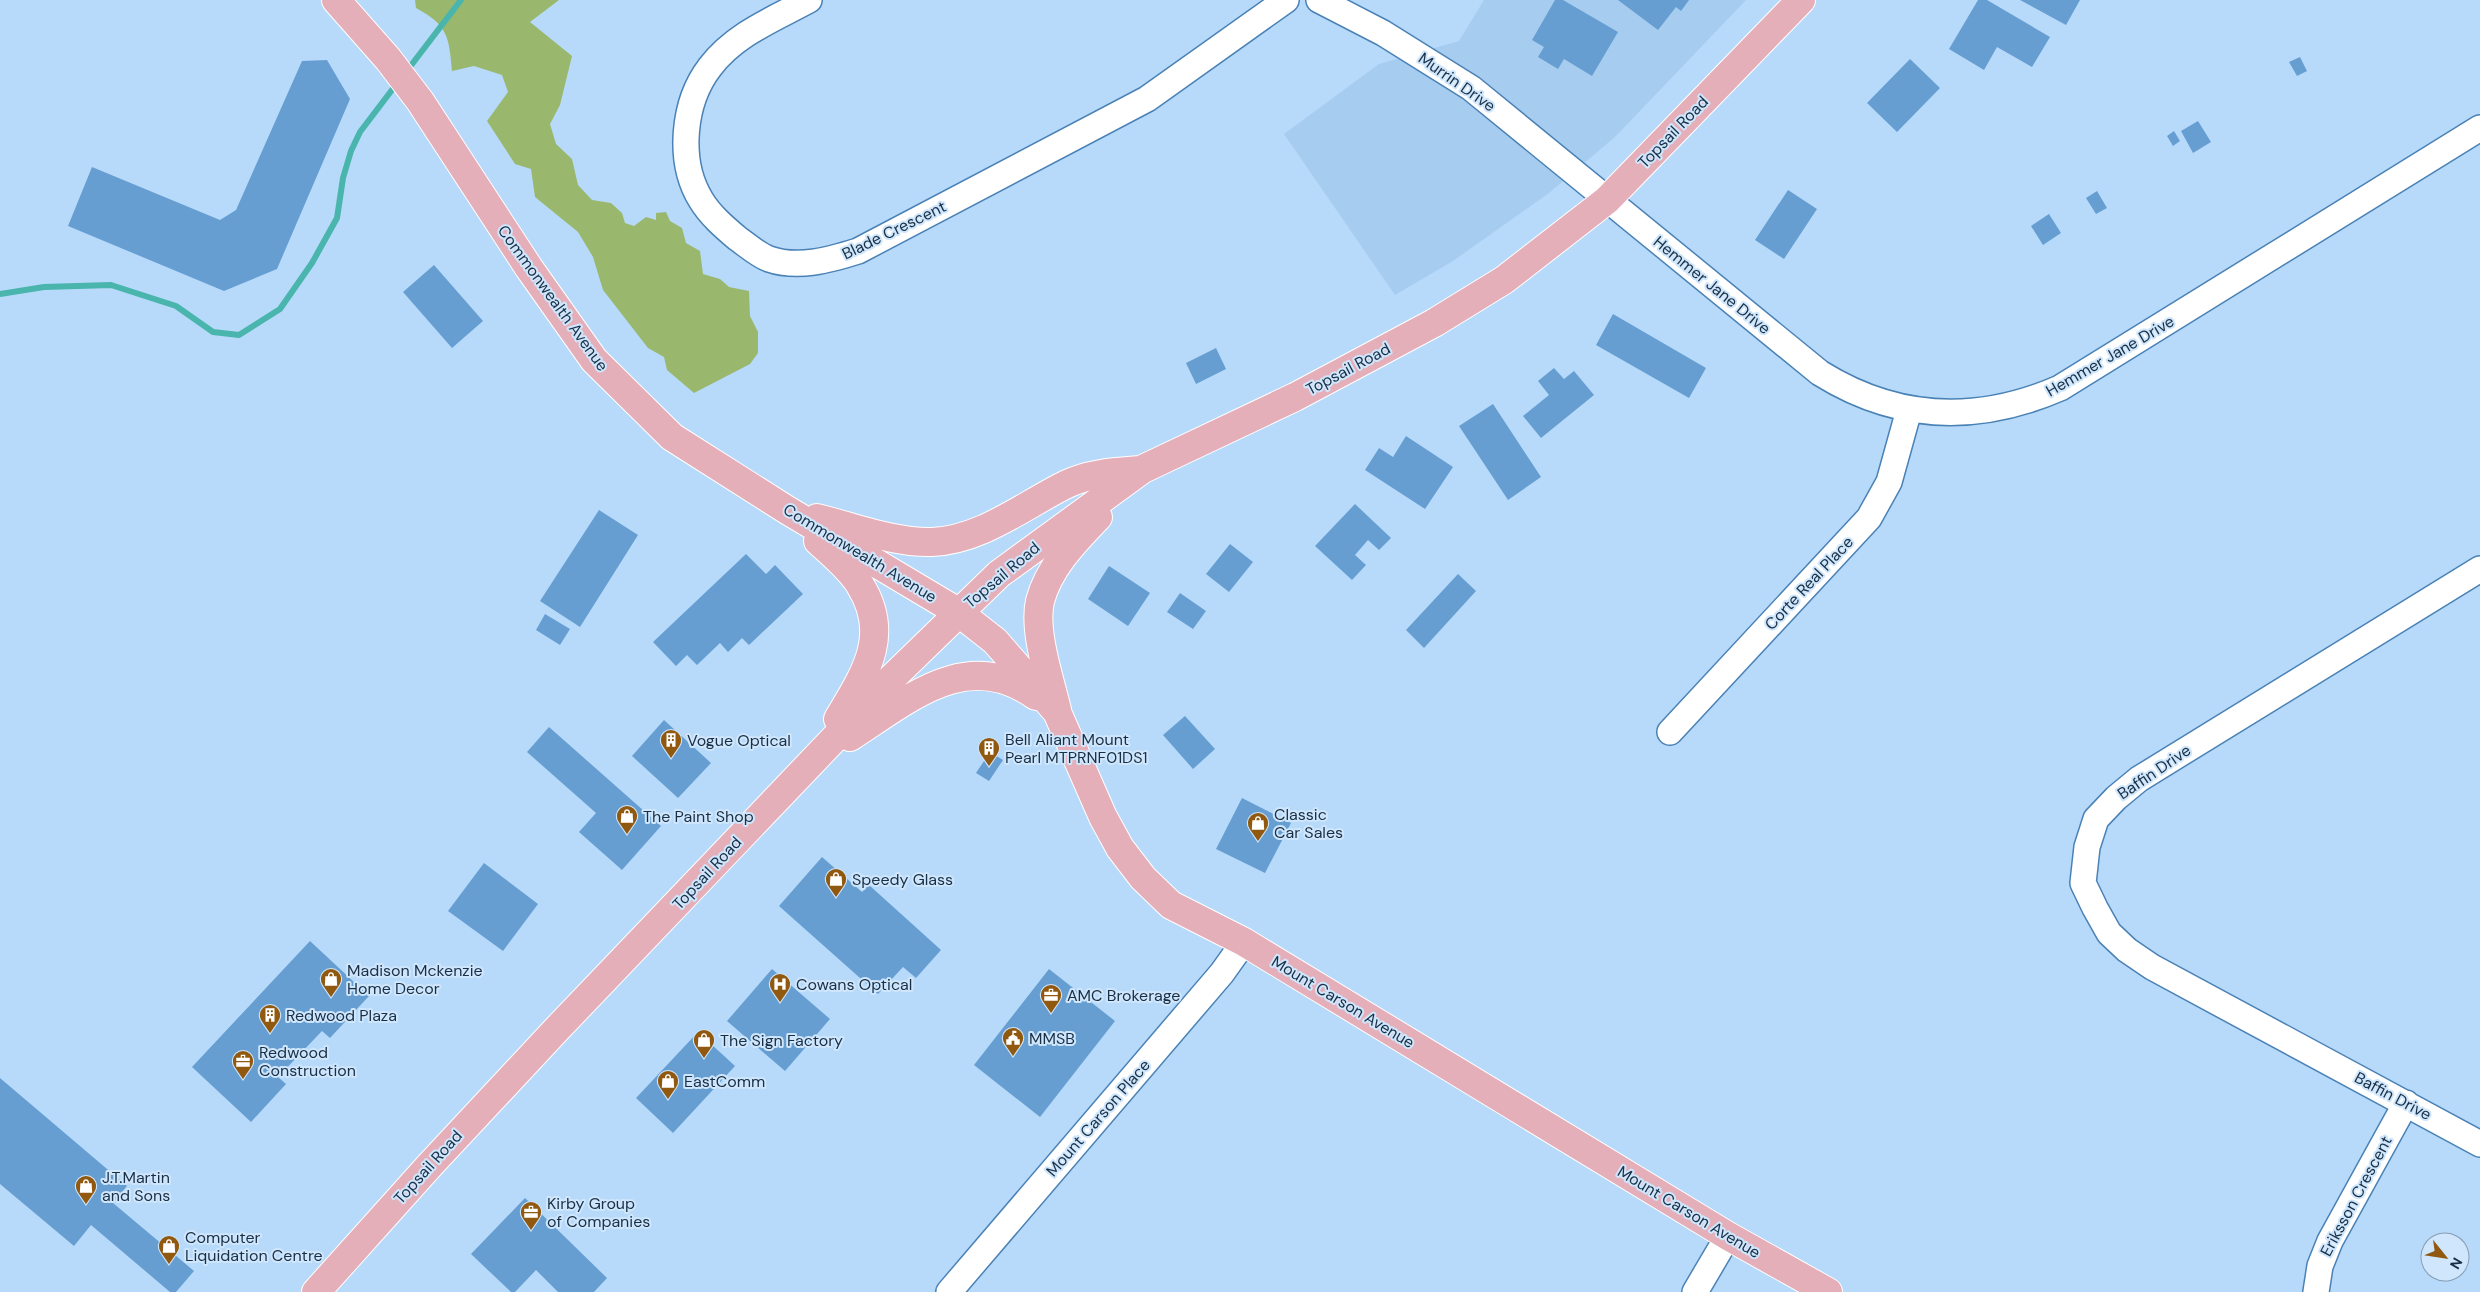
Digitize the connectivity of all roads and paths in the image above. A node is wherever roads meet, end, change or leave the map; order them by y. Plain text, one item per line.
1 (336, 0) edge
2 (809, 0) edge
3 (1286, 0) edge
4 (1319, 0) edge
5 (1801, 0) edge
6 (2480, 128) edge
7 (1607, 200) junction
8 (1909, 410) junction
9 (1143, 469) junction
10 (786, 510) junction
11 (2480, 568) edge
12 (958, 612) junction
13 (1057, 712) junction
14 (1670, 732) dead end
15 (813, 762) junction
16 (1244, 942) junction
17 (2406, 1102) junction
18 (2480, 1144) edge
19 (1728, 1236) junction
20 (316, 1292) edge
21 (949, 1292) edge
22 (1695, 1292) edge
23 (1828, 1292) edge
24 (2316, 1292) edge

1 - 10 main road, Commonwealth Avenue
2 - 3 street, Blade Crescent
4 - 7 street, Murrin Drive
5 - 7 main road, Topsail Road
6 - 8 street, Hemmer Jane Drive
7 - 8 street, Hemmer Jane Drive
7 - 9 main road, Topsail Road
8 - 14 street, Corte Real Place
9 - 10 main road
9 - 12 main road, Topsail Road
9 - 13 main road
10 - 12 main road, Commonwealth Avenue
10 - 15 main road
11 - 17 street, Baffin Drive
12 - 13 main road, Mount Carson Avenue
12 - 15 main road, Topsail Road
13 - 15 main road
13 - 16 main road, Mount Carson Avenue
15 - 20 main road, Topsail Road
16 - 19 main road, Mount Carson Avenue
16 - 21 street, Mount Carson Place
17 - 18 street, Baffin Drive
17 - 24 street, Eriksson Crescent
19 - 22 street
19 - 23 main road, Mount Carson Avenue

